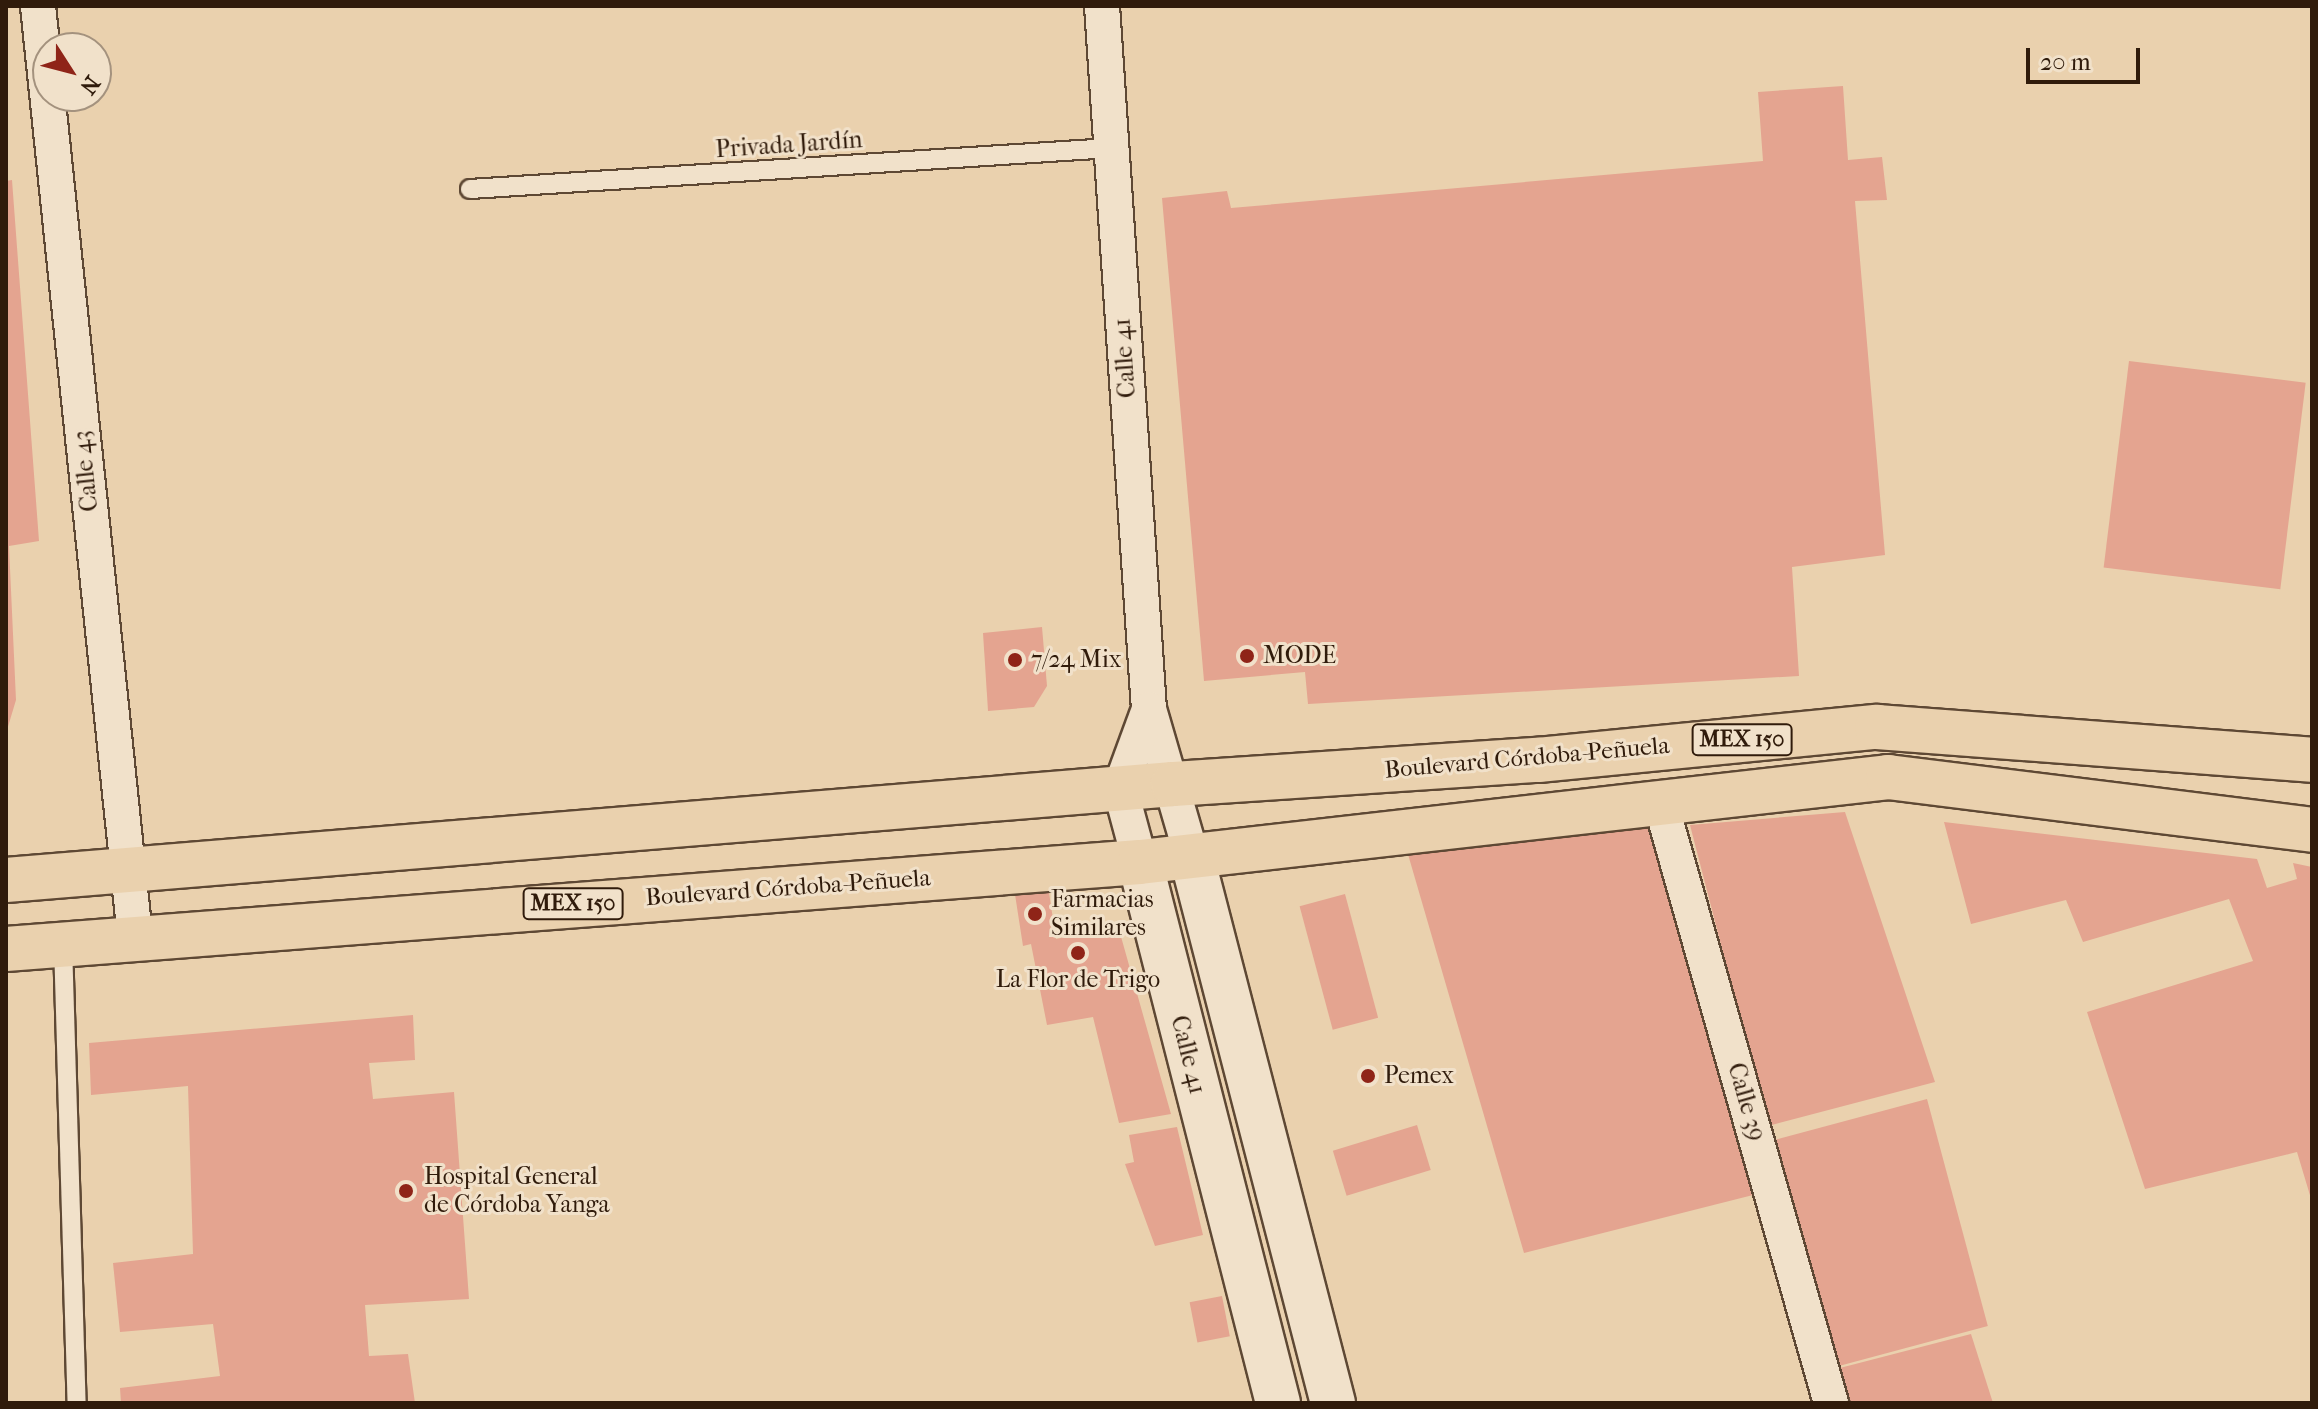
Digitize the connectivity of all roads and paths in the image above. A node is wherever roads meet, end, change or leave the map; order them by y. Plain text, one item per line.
1 (38, 6) edge
2 (1102, 6) edge
3 (1111, 148) junction
4 (470, 189) dead end
5 (1149, 709) junction
6 (1877, 727) junction
7 (2299, 753) edge
8 (1538, 760) junction
9 (1888, 777) junction
10 (1173, 784) junction
11 (1120, 788) junction
12 (1660, 801) junction
13 (1540, 816) junction
14 (2312, 830) edge
15 (1191, 854) junction
16 (1140, 862) junction
17 (127, 867) junction
18 (6, 880) edge
19 (135, 937) junction
20 (63, 944) junction
21 (6, 949) edge
22 (1295, 1264) junction
23 (1243, 1274) junction
24 (77, 1403) edge
25 (1278, 1403) edge
26 (1333, 1403) edge
27 (1831, 1403) edge

1 - 17 street, Calle 43
2 - 3 street, Calle 41
3 - 4 lane, Privada Jardín
3 - 5 street, Calle 41
5 - 10 street, Calle 41
5 - 11 street, Calle 41
6 - 7 main road, Boulevard Córdoba-Peñuela / MEX 150
6 - 8 main road, Boulevard Córdoba-Peñuela / MEX 150
6 - 9 main road
8 - 10 main road, Boulevard Córdoba-Peñuela / MEX 150
8 - 13 main road
9 - 12 main road, MEX 150
9 - 14 main road, MEX 150
10 - 11 main road, MEX 150
10 - 15 street, Calle 41
11 - 16 street, Calle 41
11 - 17 main road, MEX 150
12 - 13 main road, MEX 150
12 - 27 street, Calle 39
13 - 15 main road, MEX 150
15 - 16 main road, MEX 150
15 - 22 street, Calle 41
16 - 19 main road, Boulevard Córdoba-Peñuela / MEX 150
16 - 23 street, Calle 41
17 - 18 main road, MEX 150
17 - 19 street, Calle 43
19 - 20 main road, Boulevard Córdoba-Peñuela / MEX 150
20 - 21 main road, Boulevard Córdoba-Peñuela / MEX 150
20 - 24 lane
22 - 23 street
22 - 26 street, Calle 41
23 - 25 street, Calle 41

